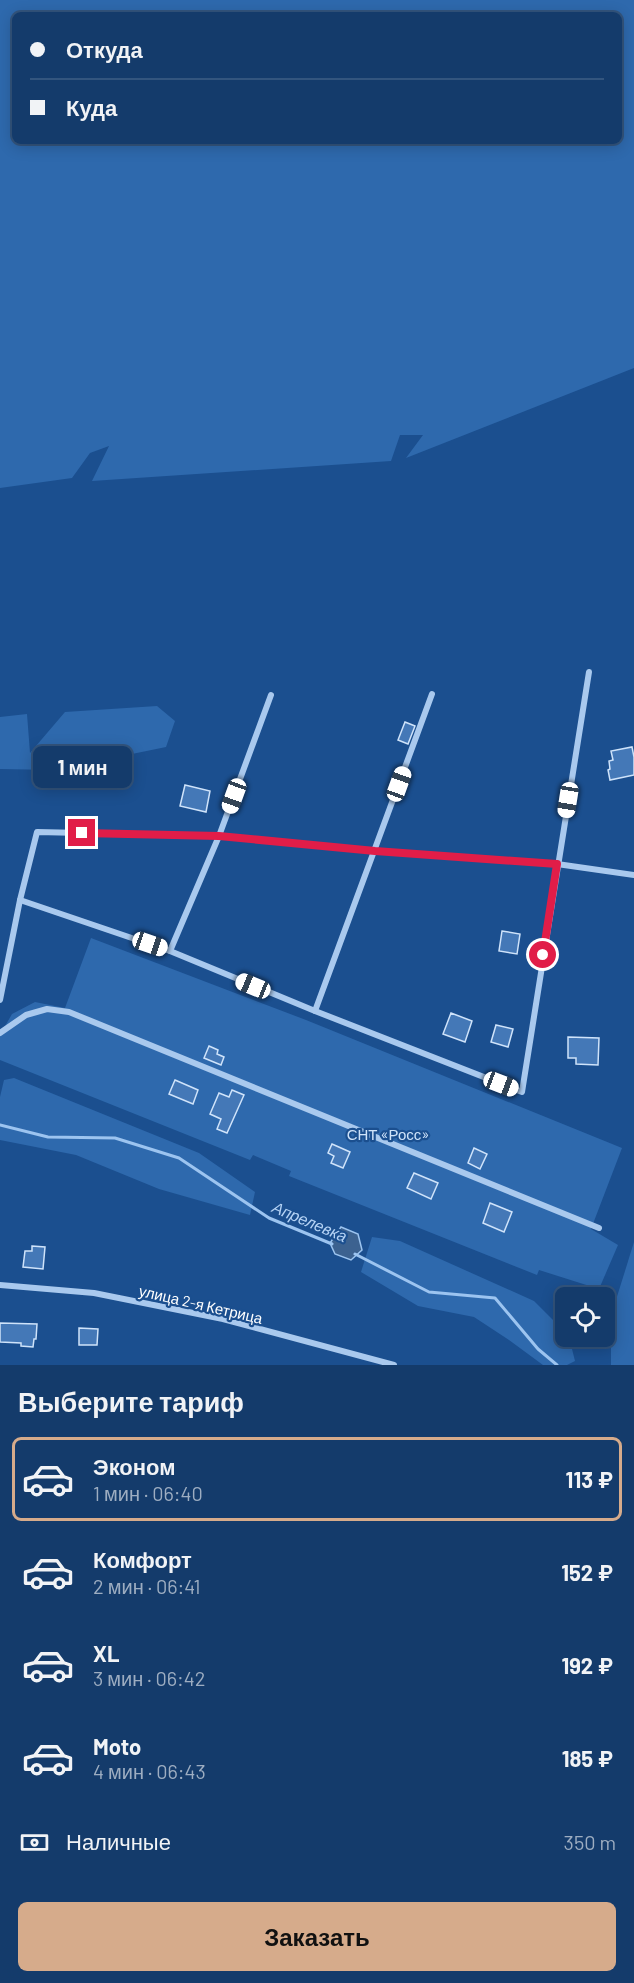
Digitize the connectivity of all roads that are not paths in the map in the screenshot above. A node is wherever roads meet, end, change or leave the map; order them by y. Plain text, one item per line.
1 (589, 672) dead end
2 (432, 694) dead end
3 (271, 695) dead end
4 (219, 836) junction
5 (375, 851) junction
6 (557, 864) junction
7 (634, 875) edge
8 (20, 900) junction
9 (170, 951) junction
10 (0, 1000) edge
11 (315, 1011) junction
12 (0, 1033) edge
13 (599, 1228) dead end
14 (0, 1285) edge
15 (394, 1365) edge

1 - 6 street
2 - 5 street
3 - 4 street
4 - 5 street
4 - 8 street
4 - 9 street
5 - 6 street
5 - 11 street
6 - 7 street
6 - 11 street
8 - 9 street
8 - 10 street
9 - 11 street
12 - 13 street
14 - 15 street, улица 2-я Кетрица

